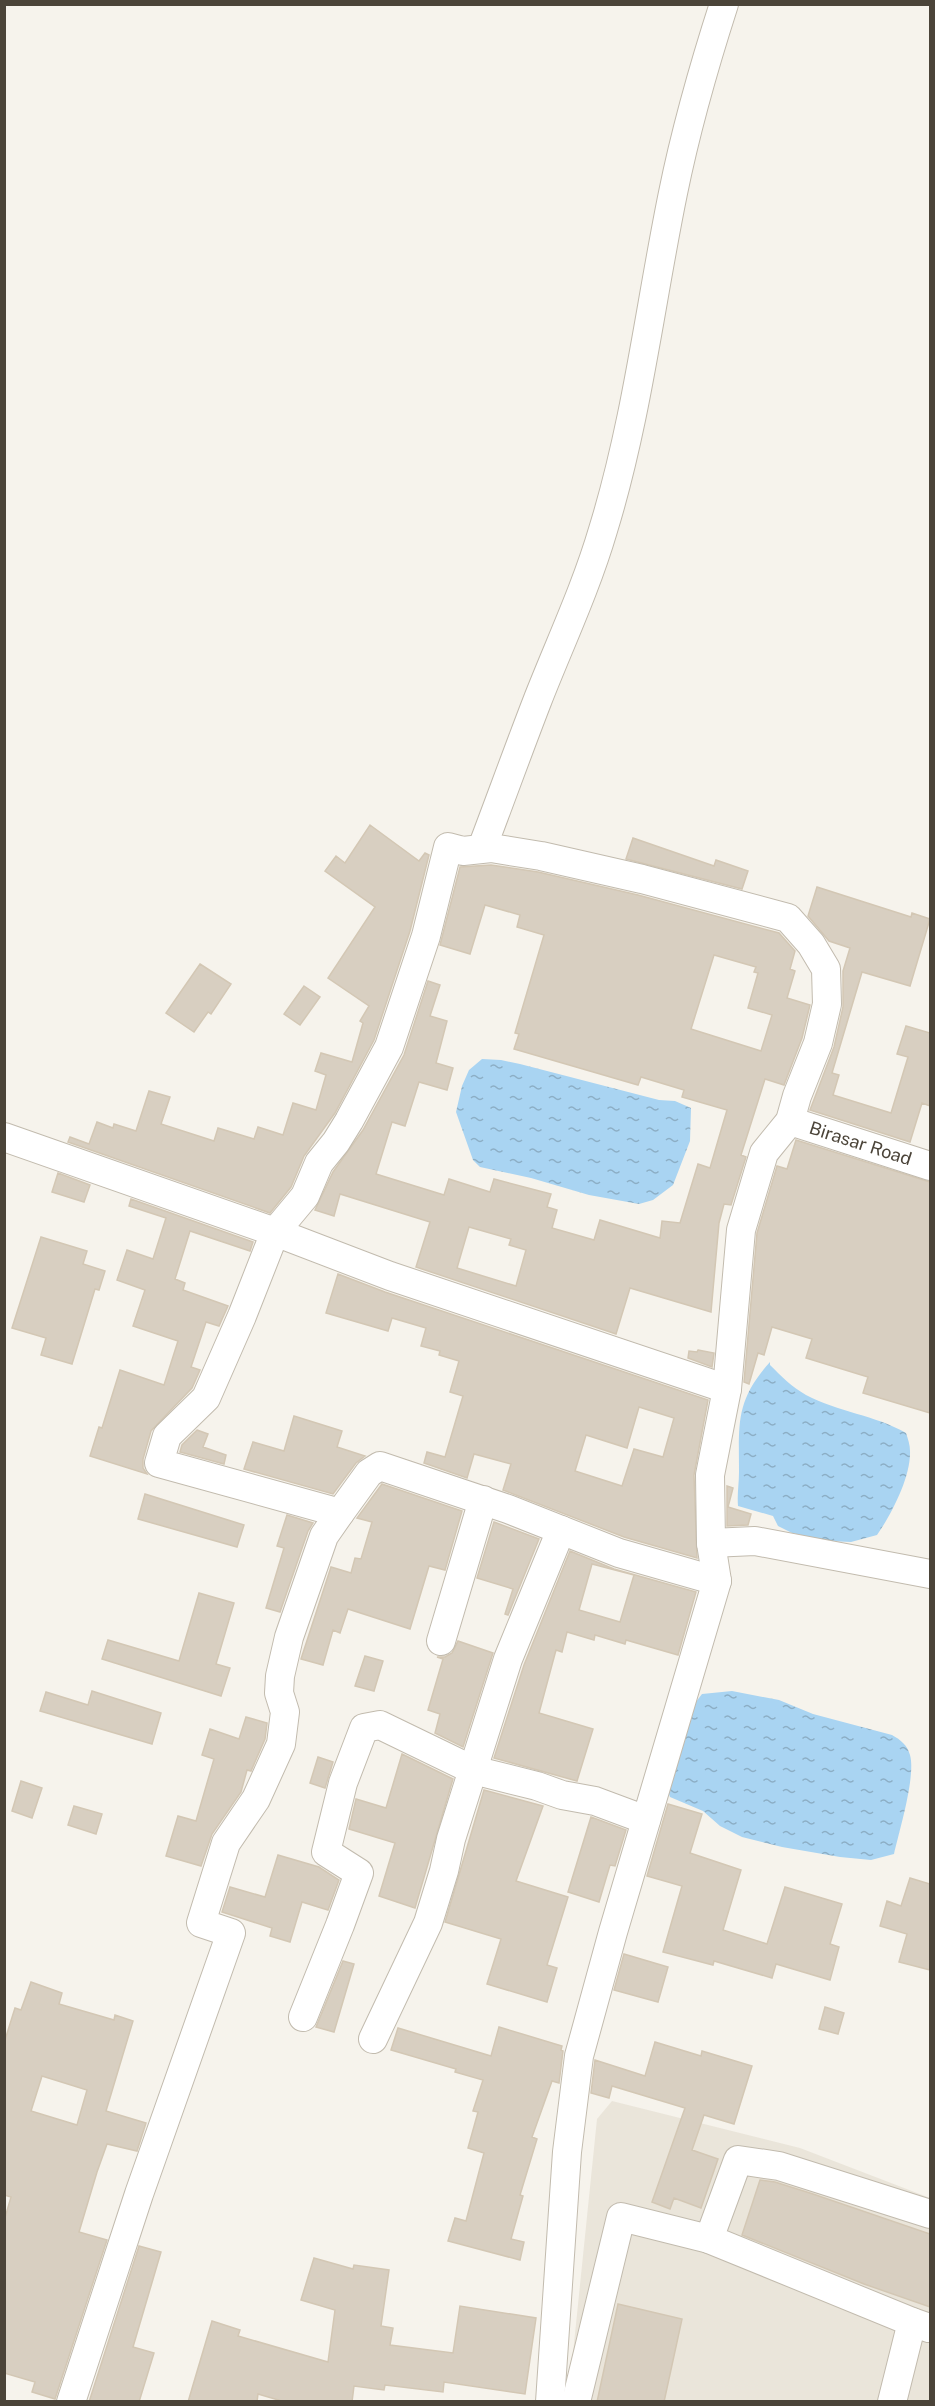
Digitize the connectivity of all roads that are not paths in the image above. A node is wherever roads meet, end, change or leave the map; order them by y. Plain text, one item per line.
1 (724, 4) edge
2 (482, 848) junction
3 (790, 1121) junction
4 (4, 1137) edge
5 (930, 1166) edge
6 (275, 1232) junction
7 (727, 1389) junction
8 (483, 1500) junction
9 (340, 1513) junction
10 (561, 1530) junction
11 (711, 1543) junction
12 (930, 1574) edge
13 (717, 1581) junction
14 (441, 1641) dead end
15 (473, 1770) junction
16 (646, 1821) junction
17 (303, 2017) dead end
18 (373, 2039) dead end
19 (930, 2214) edge
20 (709, 2239) junction
21 (921, 2325) edge
22 (71, 2402) edge
23 (550, 2402) edge
24 (576, 2402) edge
25 (892, 2402) edge

1 - 2 street
2 - 3 street
2 - 6 street
3 - 5 street, Birasar Road
3 - 7 street
4 - 6 street
6 - 7 street
6 - 9 street
7 - 11 street
8 - 9 street
8 - 10 street
8 - 14 street
9 - 22 street
10 - 13 street
10 - 15 street
11 - 12 street
11 - 13 street
13 - 16 street
15 - 16 street
15 - 17 street
15 - 18 street
16 - 23 street
19 - 20 street
20 - 21 street
20 - 24 street
21 - 25 street

